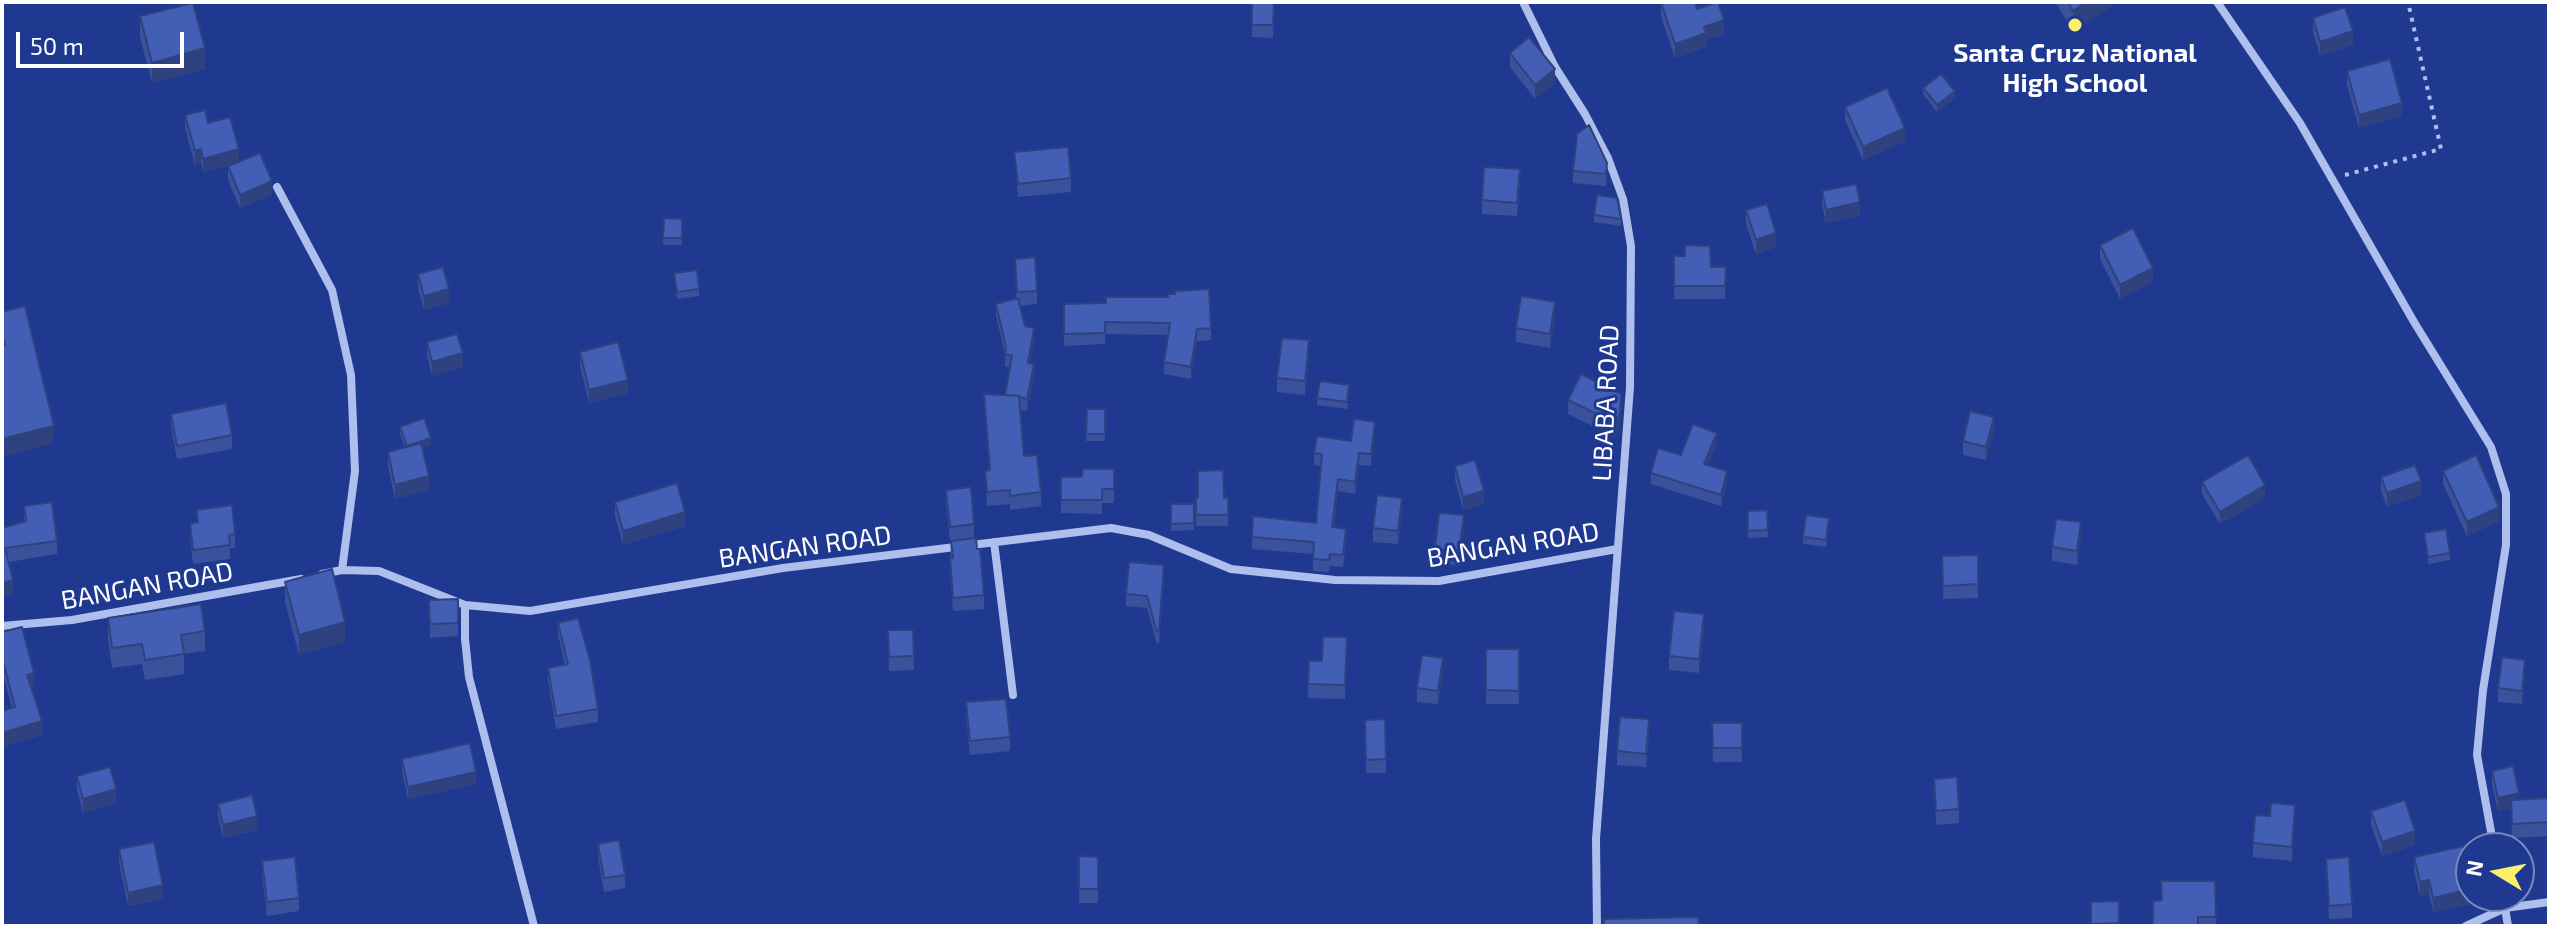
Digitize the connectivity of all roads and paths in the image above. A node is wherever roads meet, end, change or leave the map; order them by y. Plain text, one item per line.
1 (1523, 2) edge
2 (2217, 2) edge
3 (2408, 2) edge
4 (2331, 178) junction
5 (277, 187) dead end
6 (994, 542) junction
7 (1617, 549) junction
8 (342, 570) junction
9 (465, 605) junction
10 (2, 626) edge
11 (1013, 695) dead end
12 (2491, 832) edge
13 (2496, 912) edge
14 (534, 926) edge
15 (1597, 926) edge
16 (2466, 926) edge

1 - 7 street, LIBABA ROAD
2 - 4 street
3 - 4 path
4 - 12 street
5 - 8 street
6 - 7 street, BANGAN ROAD
6 - 9 street, BANGAN ROAD
6 - 11 street
7 - 15 street, LIBABA ROAD
8 - 9 street, BANGAN ROAD
8 - 10 street, BANGAN ROAD
9 - 14 street
13 - 16 street

